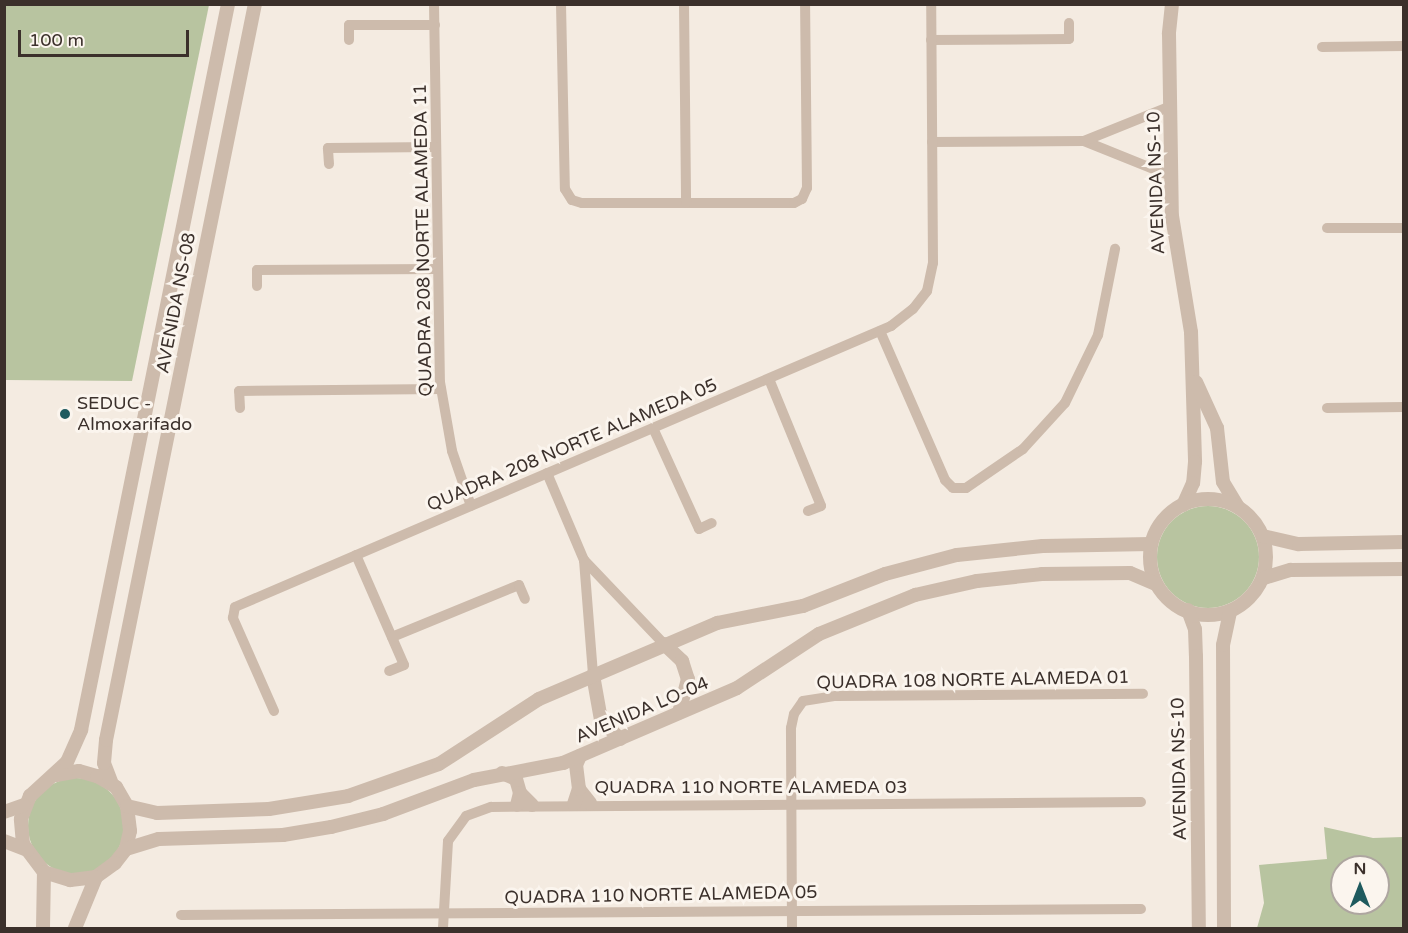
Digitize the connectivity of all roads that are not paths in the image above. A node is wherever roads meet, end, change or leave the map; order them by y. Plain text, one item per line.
1 (228, 4) edge
2 (255, 4) edge
3 (434, 4) edge
4 (561, 4) edge
5 (684, 4) edge
6 (806, 4) edge
7 (931, 4) edge
8 (1172, 4) edge
9 (1069, 23) dead end
10 (435, 25) junction
11 (349, 40) dead end
12 (931, 40) junction
13 (1322, 46) dead end
14 (1404, 46) edge
15 (1171, 106) junction
16 (1084, 141) junction
17 (932, 142) junction
18 (436, 147) junction
19 (328, 164) dead end
20 (1171, 176) junction
21 (686, 203) junction
22 (1327, 228) dead end
23 (1404, 228) edge
24 (1115, 249) dead end
25 (436, 269) junction
26 (257, 286) dead end
27 (880, 331) junction
28 (1192, 359) junction
29 (769, 378) junction
30 (441, 388) junction
31 (1404, 407) edge
32 (240, 408) dead end
33 (1327, 408) dead end
34 (653, 428) junction
35 (547, 473) junction
36 (1183, 505) junction
37 (471, 506) junction
38 (1239, 508) junction
39 (808, 511) dead end
40 (712, 523) dead end
41 (1263, 536) junction
42 (1404, 542) edge
43 (1151, 544) junction
44 (356, 555) junction
45 (584, 560) junction
46 (1404, 569) edge
47 (1264, 578) junction
48 (1156, 584) junction
49 (525, 600) dead end
50 (1188, 610) junction
51 (1230, 611) junction
52 (392, 638) junction
53 (664, 644) junction
54 (389, 671) dead end
55 (594, 675) junction
56 (1143, 694) dead end
57 (274, 711) dead end
58 (680, 714) junction
59 (620, 739) junction
60 (580, 756) junction
61 (502, 773) junction
62 (56, 775) junction
63 (112, 784) junction
64 (579, 789) junction
65 (519, 799) junction
66 (1141, 802) dead end
67 (590, 803) junction
68 (574, 804) junction
69 (24, 805) junction
70 (532, 805) joint
71 (792, 805) junction
72 (127, 806) junction
73 (4, 812) edge
74 (4, 841) edge
75 (126, 849) junction
76 (27, 850) junction
77 (44, 872) junction
78 (96, 877) junction
79 (1141, 909) dead end
80 (792, 910) junction
81 (444, 914) junction
82 (181, 915) dead end
83 (43, 928) edge
84 (75, 928) edge
85 (443, 928) edge
86 (792, 928) edge
87 (1199, 928) edge
88 (1224, 928) edge

1 - 62 street, AVENIDA NS-08
2 - 63 street, AVENIDA NS-08
3 - 10 street, QUADRA 208 NORTE ALAMEDA 11
4 - 21 street
5 - 21 street
6 - 21 street
7 - 12 street
8 - 15 street, AVENIDA NS-10
9 - 12 street
10 - 11 street
10 - 18 street, QUADRA 208 NORTE ALAMEDA 11
12 - 17 street
13 - 14 street
15 - 16 street
15 - 20 street, AVENIDA NS-10
16 - 17 street
16 - 20 street
17 - 27 street, QUADRA 208 NORTE ALAMEDA 05
18 - 19 street
18 - 25 street, QUADRA 208 NORTE ALAMEDA 11
20 - 28 street, AVENIDA NS-10
22 - 23 street
24 - 27 street
25 - 26 street
25 - 30 street, QUADRA 208 NORTE ALAMEDA 11
27 - 29 street, QUADRA 208 NORTE ALAMEDA 05
28 - 36 street, AVENIDA NS-10
28 - 38 street, AVENIDA NS-10
29 - 34 street, QUADRA 208 NORTE ALAMEDA 05
29 - 39 street
30 - 32 street
30 - 37 street, QUADRA 208 NORTE ALAMEDA 11
31 - 33 street
34 - 35 street, QUADRA 208 NORTE ALAMEDA 05
34 - 40 street
35 - 37 street, QUADRA 208 NORTE ALAMEDA 05
35 - 45 street
36 - 38 street
36 - 43 street, AVENIDA NS-10
37 - 44 street, QUADRA 208 NORTE ALAMEDA 05
38 - 41 street, AVENIDA NS-10
41 - 42 street
41 - 47 street
43 - 48 street
43 - 53 street
44 - 52 street
44 - 57 street, QUADRA 208 NORTE ALAMEDA 05
45 - 53 street
45 - 55 street
46 - 47 street
47 - 51 street
48 - 50 street
48 - 58 street, AVENIDA LO-04
49 - 52 street
50 - 51 street
50 - 87 street, AVENIDA NS-10
51 - 88 street
52 - 54 street
53 - 55 street
53 - 58 street
55 - 59 street
55 - 72 street
56 - 71 street, QUADRA 108 NORTE ALAMEDA 01
58 - 59 street, AVENIDA LO-04
59 - 60 street, AVENIDA LO-04
60 - 61 street, AVENIDA LO-04
60 - 64 street
61 - 65 street
61 - 75 street, AVENIDA LO-04
62 - 63 street
62 - 69 street, AVENIDA NS-08
63 - 72 street, AVENIDA NS-08
64 - 67 street
64 - 68 street
65 - 70 street
65 - 81 street
66 - 71 street, QUADRA 110 NORTE ALAMEDA 03
67 - 68 street, QUADRA 110 NORTE ALAMEDA 03
67 - 71 street, QUADRA 110 NORTE ALAMEDA 03
68 - 70 street, QUADRA 110 NORTE ALAMEDA 03
69 - 73 street
69 - 76 street
71 - 80 street, QUADRA 108 NORTE ALAMEDA 01
72 - 75 street
74 - 76 street
75 - 78 street
76 - 77 street
77 - 78 street
77 - 83 street
78 - 84 street
79 - 80 street, QUADRA 110 NORTE ALAMEDA 05
80 - 81 street, QUADRA 110 NORTE ALAMEDA 05
80 - 86 street, QUADRA 108 NORTE ALAMEDA 01
81 - 82 street, QUADRA 110 NORTE ALAMEDA 05
81 - 85 street

